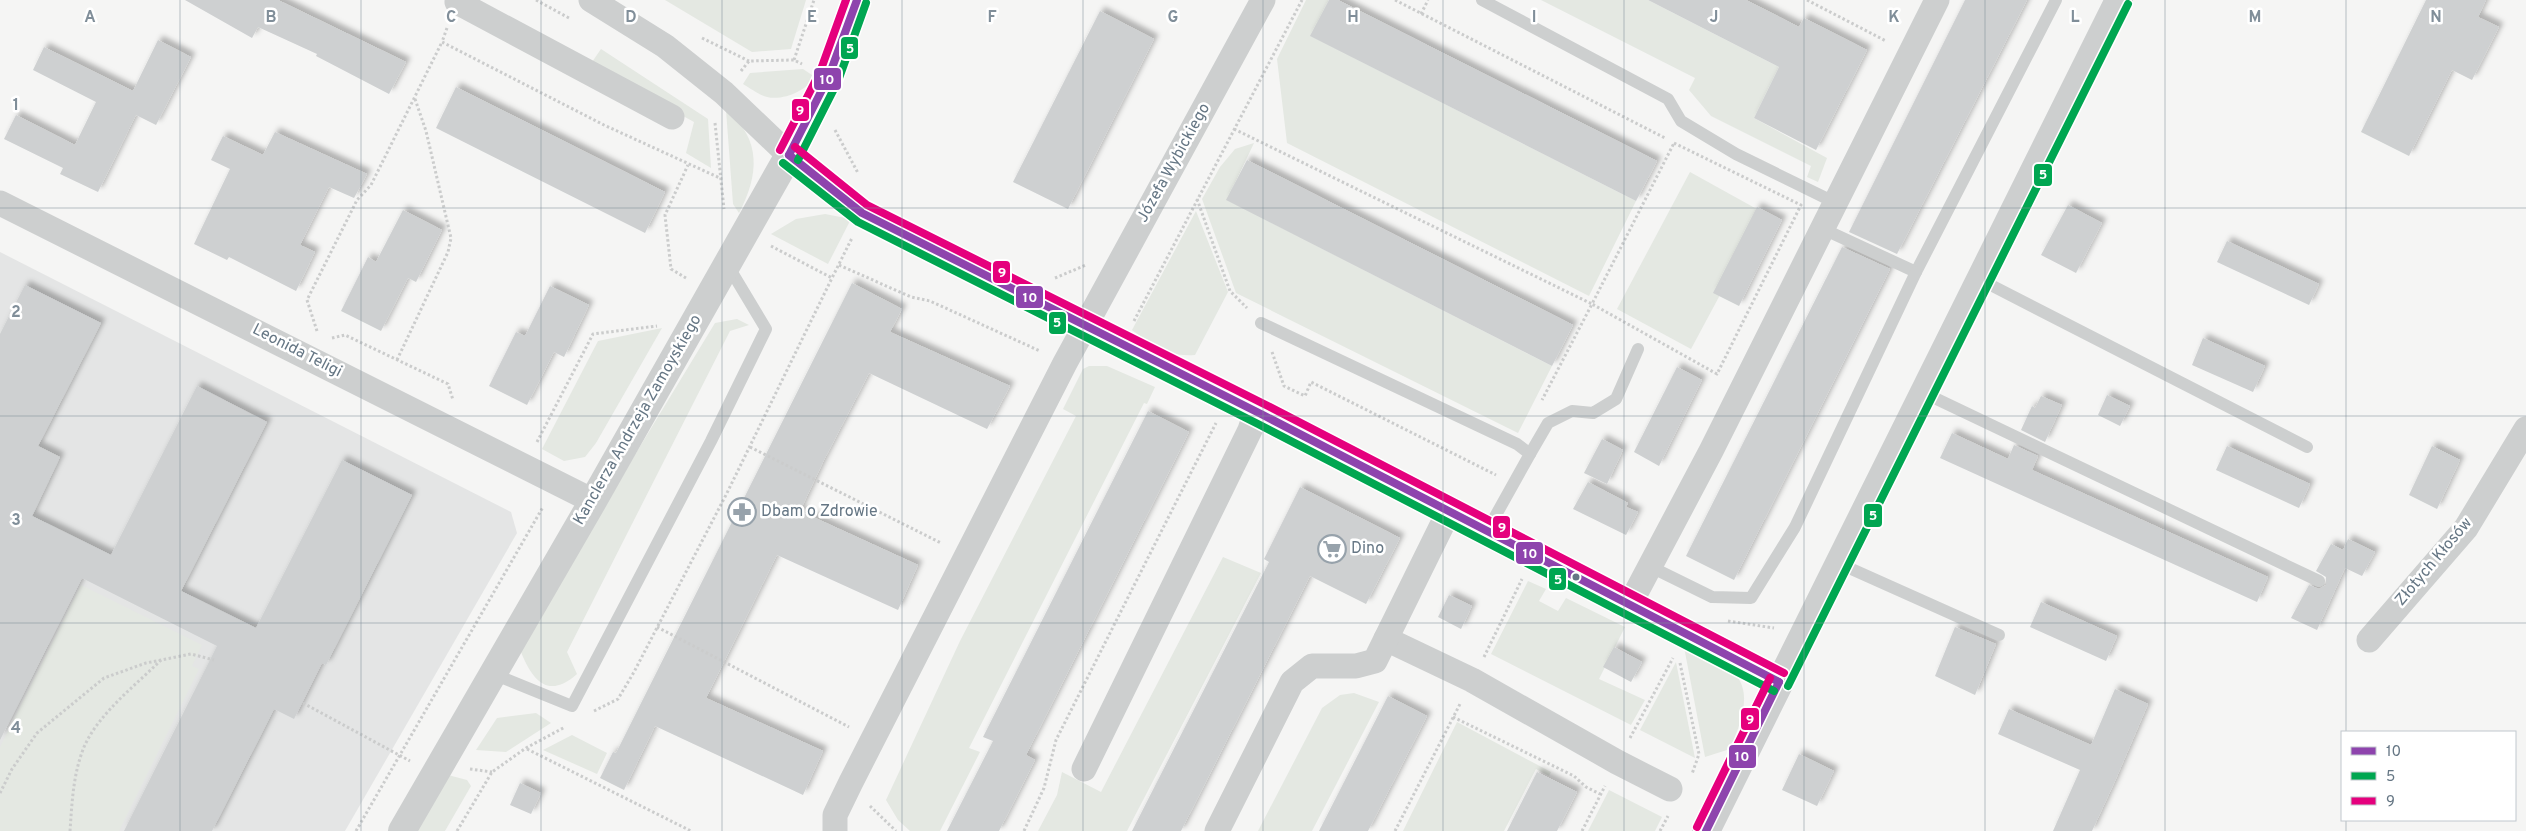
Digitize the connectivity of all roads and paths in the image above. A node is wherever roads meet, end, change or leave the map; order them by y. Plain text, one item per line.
1 (814, 0) edge
2 (857, 0) edge
3 (1263, 0) edge
4 (1302, 0) edge
5 (1395, 0) edge
6 (1428, 0) edge
7 (1482, 0) edge
8 (1807, 0) edge
9 (1937, 0) edge
10 (2056, 0) edge
11 (2119, 0) edge
12 (457, 1) edge
13 (600, 2) edge
14 (1422, 14) junction
15 (442, 42) junction
16 (1890, 44) dead end
17 (794, 60) dead end
18 (414, 98) junction
19 (672, 118) dead end
20 (1234, 129) junction
21 (1674, 143) junction
22 (789, 155) junction
23 (688, 165) junction
24 (722, 179) dead end
25 (1197, 199) junction
26 (1834, 202) junction
27 (0, 203) edge
28 (1821, 228) junction
29 (1093, 262) dead end
30 (727, 264) junction
31 (1916, 272) junction
32 (688, 279) dead end
33 (1979, 279) junction
34 (1050, 280) dead end
35 (1592, 304) junction
36 (1261, 323) junction
37 (665, 325) dead end
38 (1085, 326) junction
39 (318, 333) dead end
40 (1120, 345) junction
41 (1638, 349) dead end
42 (397, 360) dead end
43 (1922, 392) junction
44 (1540, 404) dead end
45 (1256, 412) junction
46 (1220, 416) dead end
47 (2526, 429) edge
48 (536, 443) dead end
49 (1517, 444) junction
50 (750, 447) dead end
51 (2307, 447) dead end
52 (1530, 454) junction
53 (556, 482) junction
54 (593, 501) junction
55 (1449, 511) junction
56 (1487, 531) junction
57 (946, 545) dead end
58 (1838, 564) junction
59 (1649, 566) junction
60 (1526, 572) dead end
61 (2318, 581) dead end
62 (1630, 604) junction
63 (657, 627) dead end
64 (1999, 635) dead end
65 (1386, 639) junction
66 (2369, 640) dead end
67 (1681, 641) junction
68 (162, 660) junction
69 (214, 660) dead end
70 (493, 674) junction
71 (1472, 680) junction
72 (1779, 682) junction
73 (303, 703) dead end
74 (1453, 717) junction
75 (854, 730) dead end
76 (526, 748) dead end
77 (1699, 754) dead end
78 (400, 755) junction
79 (1617, 762) junction
80 (1084, 769) dead end
81 (1670, 789) dead end
82 (0, 793) edge
83 (1600, 794) junction
84 (70, 831) edge
85 (356, 831) edge
86 (402, 831) edge
87 (692, 831) edge
88 (835, 831) edge
89 (1024, 831) edge
90 (1218, 831) edge
91 (1395, 831) edge
92 (1582, 831) edge
93 (1706, 831) edge

1 - 17 path
2 - 22 street, Kanclerza Andrzeja Zamoyskiego
3 - 38 street, Józefa Wybickiego
4 - 20 path
5 - 14 path
6 - 14 path
7 - 26 lane
8 - 16 path
9 - 26 street
10 - 31 lane
11 - 33 street
12 - 15 path
12 - 19 street
13 - 22 street
14 - 21 path
15 - 18 path
15 - 23 path
18 - 39 path
18 - 42 path
20 - 25 path
20 - 35 path
21 - 35 path
21 - 35 path
22 - 30 street, Kanclerza Andrzeja Zamoyskiego
22 - 38 street
23 - 24 path
23 - 32 path
25 - 36 path
25 - 40 path
26 - 28 street
27 - 53 street, Leonida Teligi
28 - 31 lane
28 - 59 street
29 - 34 path
30 - 54 street, Kanclerza Andrzeja Zamoyskiego
30 - 70 lane
31 - 59 lane
33 - 43 street
33 - 51 lane
35 - 44 path
36 - 49 lane
36 - 49 path
37 - 48 path
38 - 40 street
38 - 88 street, Józefa Wybickiego
40 - 45 street
41 - 52 lane
43 - 58 street
43 - 61 lane
45 - 55 street
45 - 80 street
46 - 89 path
47 - 66 street, Złotych Kłosów
49 - 52 lane
50 - 57 path
52 - 56 lane
53 - 54 street, Leonida Teligi
53 - 78 path
54 - 70 street, Kanclerza Andrzeja Zamoyskiego
55 - 56 street
55 - 65 street
56 - 62 street
58 - 64 lane
58 - 72 street
59 - 62 street
60 - 71 path
62 - 67 street
63 - 75 path
65 - 71 street
65 - 90 street
67 - 72 street
67 - 77 path
67 - 79 path
68 - 69 path
68 - 82 path
68 - 84 path
70 - 86 street, Kanclerza Andrzeja Zamoyskiego
71 - 74 path
71 - 79 street
72 - 93 street
73 - 78 path
74 - 83 path
74 - 91 path
76 - 87 path
78 - 85 path
79 - 81 street
79 - 83 path
83 - 92 path

